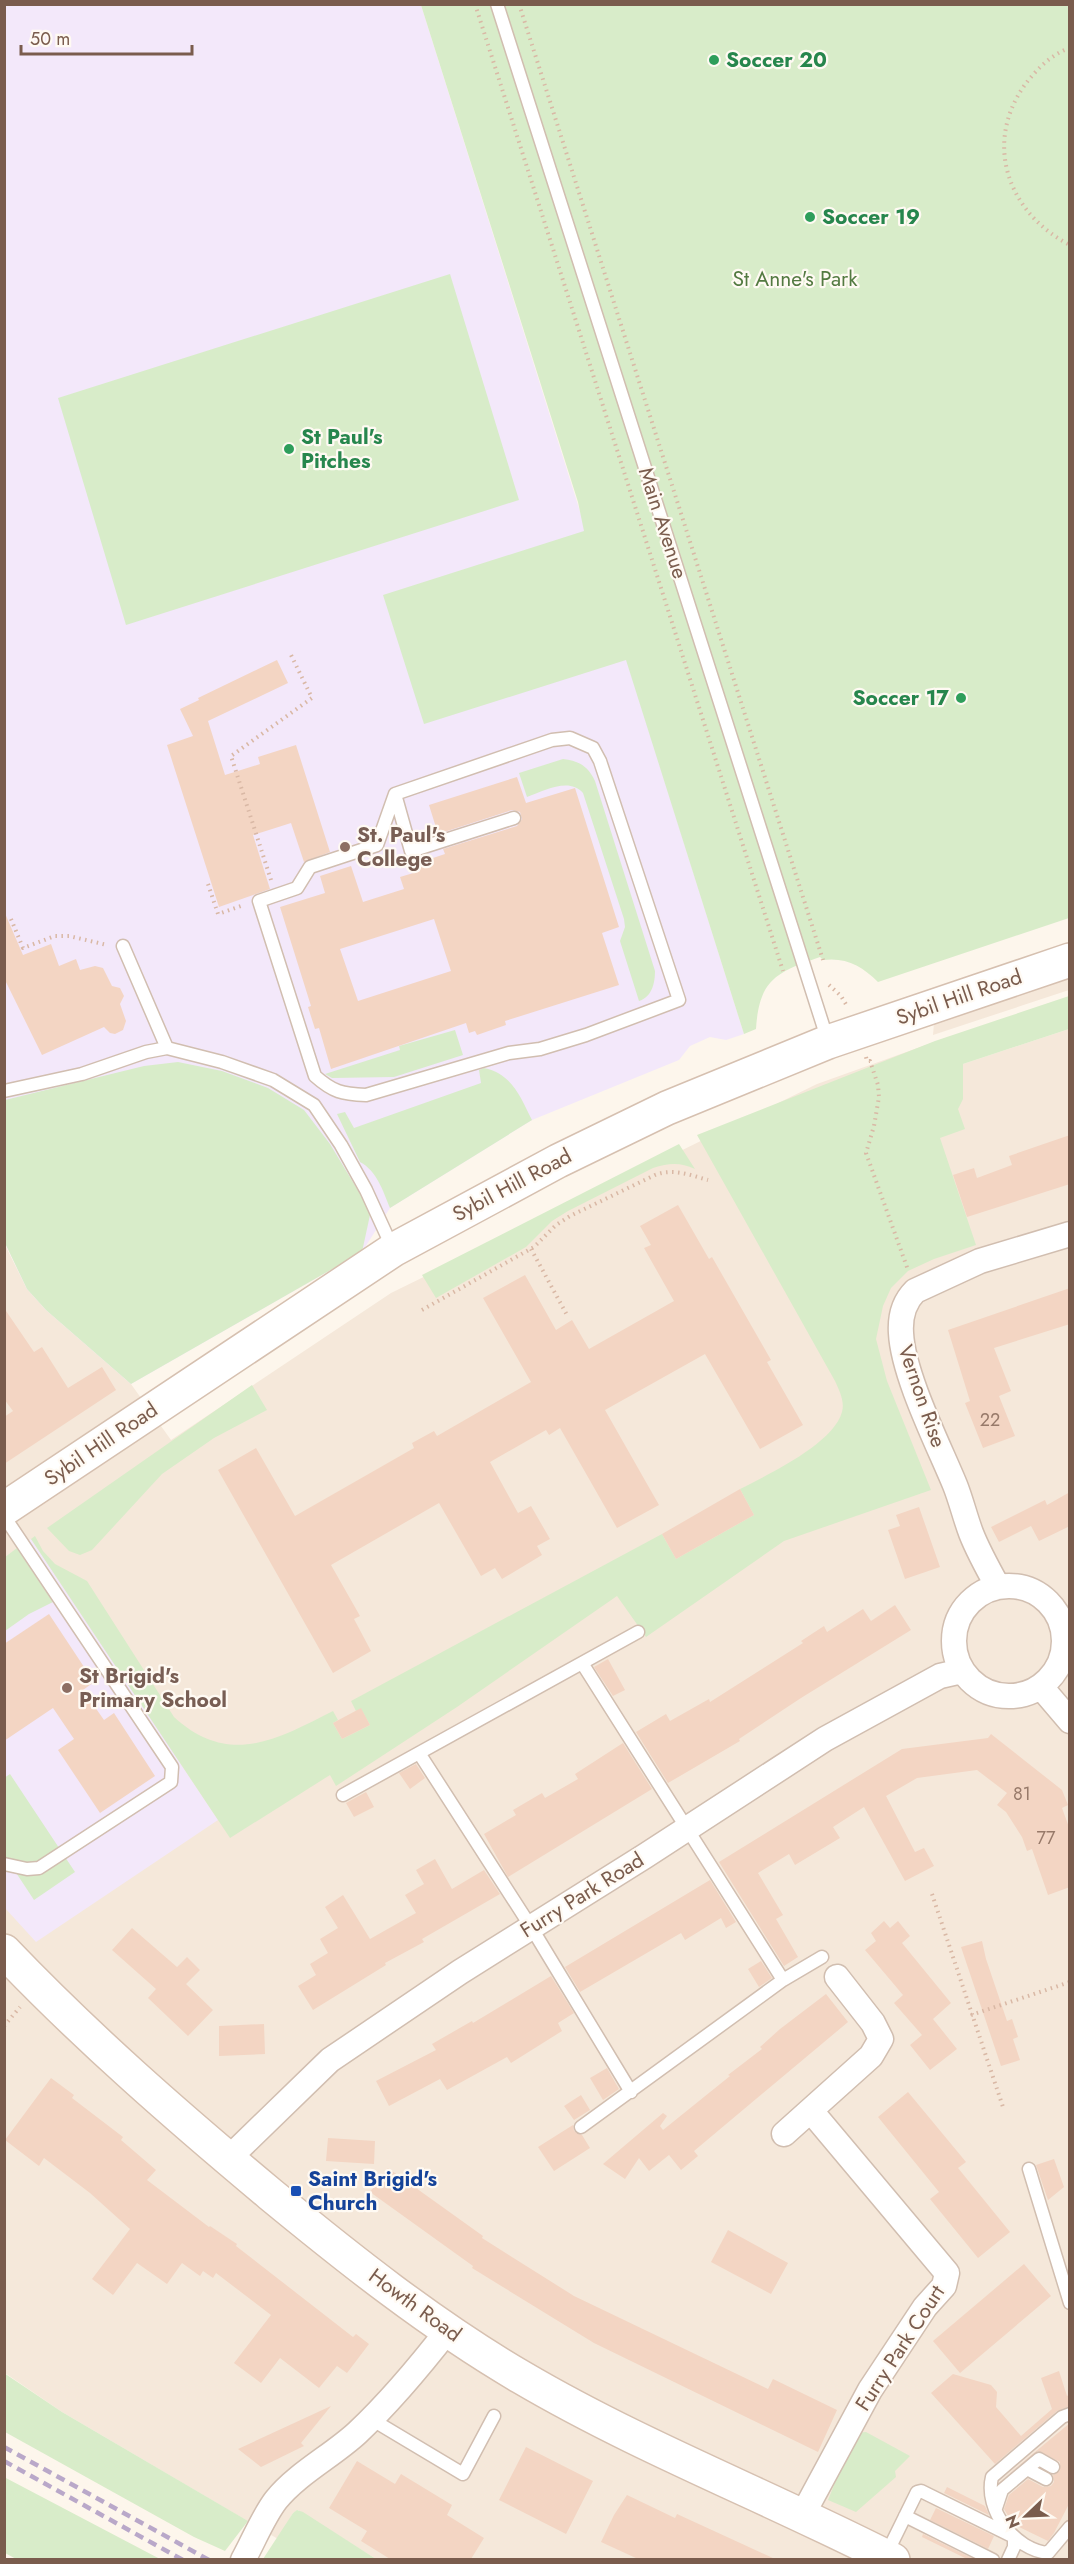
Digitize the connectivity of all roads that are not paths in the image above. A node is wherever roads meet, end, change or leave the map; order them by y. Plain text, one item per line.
1 (497, 4) edge
2 (395, 795) junction
3 (514, 818) dead end
4 (123, 946) road end
5 (1070, 960) edge
6 (828, 1042) junction
7 (166, 1048) junction
8 (4, 1091) edge
9 (1070, 1234) edge
10 (393, 1250) junction
11 (4, 1509) edge
12 (4, 1516) edge
13 (998, 1587) junction
14 (1062, 1602) edge
15 (638, 1632) dead end
16 (582, 1663) junction
17 (962, 1671) junction
18 (1041, 1687) junction
19 (1070, 1721) edge
20 (419, 1753) junction
21 (343, 1795) dead end
22 (688, 1828) junction
23 (4, 1864) edge
24 (531, 1927) junction
25 (4, 1951) edge
26 (822, 1958) dead end
27 (837, 1977) dead end
28 (783, 1980) junction
29 (631, 2092) junction
30 (811, 2110) junction
31 (581, 2127) dead end
32 (784, 2134) dead end
33 (228, 2159) junction
34 (1029, 2169) dead end
35 (1070, 2304) edge
36 (448, 2330) junction
37 (1070, 2414) edge
38 (494, 2416) dead end
39 (371, 2420) junction
40 (1053, 2467) dead end
41 (1027, 2469) junction
42 (1046, 2479) dead end
43 (996, 2510) junction
44 (803, 2514) junction
45 (905, 2516) junction
46 (1070, 2527) edge
47 (1014, 2537) junction
48 (889, 2558) edge
49 (243, 2559) edge
50 (993, 2559) edge
51 (1008, 2559) edge

1 - 6 lane, Main Avenue
2 - 2 lane
2 - 3 lane
4 - 7 lane
5 - 6 main road, Sybil Hill Road
6 - 10 main road, Sybil Hill Road
7 - 8 lane
7 - 10 lane
9 - 13 street, Vernon Rise
10 - 11 main road, Sybil Hill Road
12 - 23 lane
13 - 14 street
13 - 17 street
14 - 18 street
15 - 16 lane
16 - 20 lane
16 - 22 lane
17 - 18 street
17 - 22 street, Furry Park Road
18 - 19 street
20 - 21 lane
20 - 24 lane
22 - 24 street, Furry Park Road
22 - 28 lane
24 - 29 lane
24 - 33 street, Furry Park Road
25 - 33 main road, Howth Road
26 - 28 lane
27 - 30 street
28 - 29 lane
29 - 31 lane
30 - 32 street
30 - 44 street, Furry Park Court
33 - 36 main road, Howth Road
34 - 35 lane
36 - 39 street
36 - 44 main road, Howth Road
37 - 43 lane
38 - 39 lane
39 - 49 street
40 - 41 lane
41 - 42 lane
41 - 43 lane
43 - 47 lane
44 - 48 main road, Howth Road
45 - 47 lane
45 - 48 lane
45 - 50 lane
46 - 47 lane
47 - 51 lane

